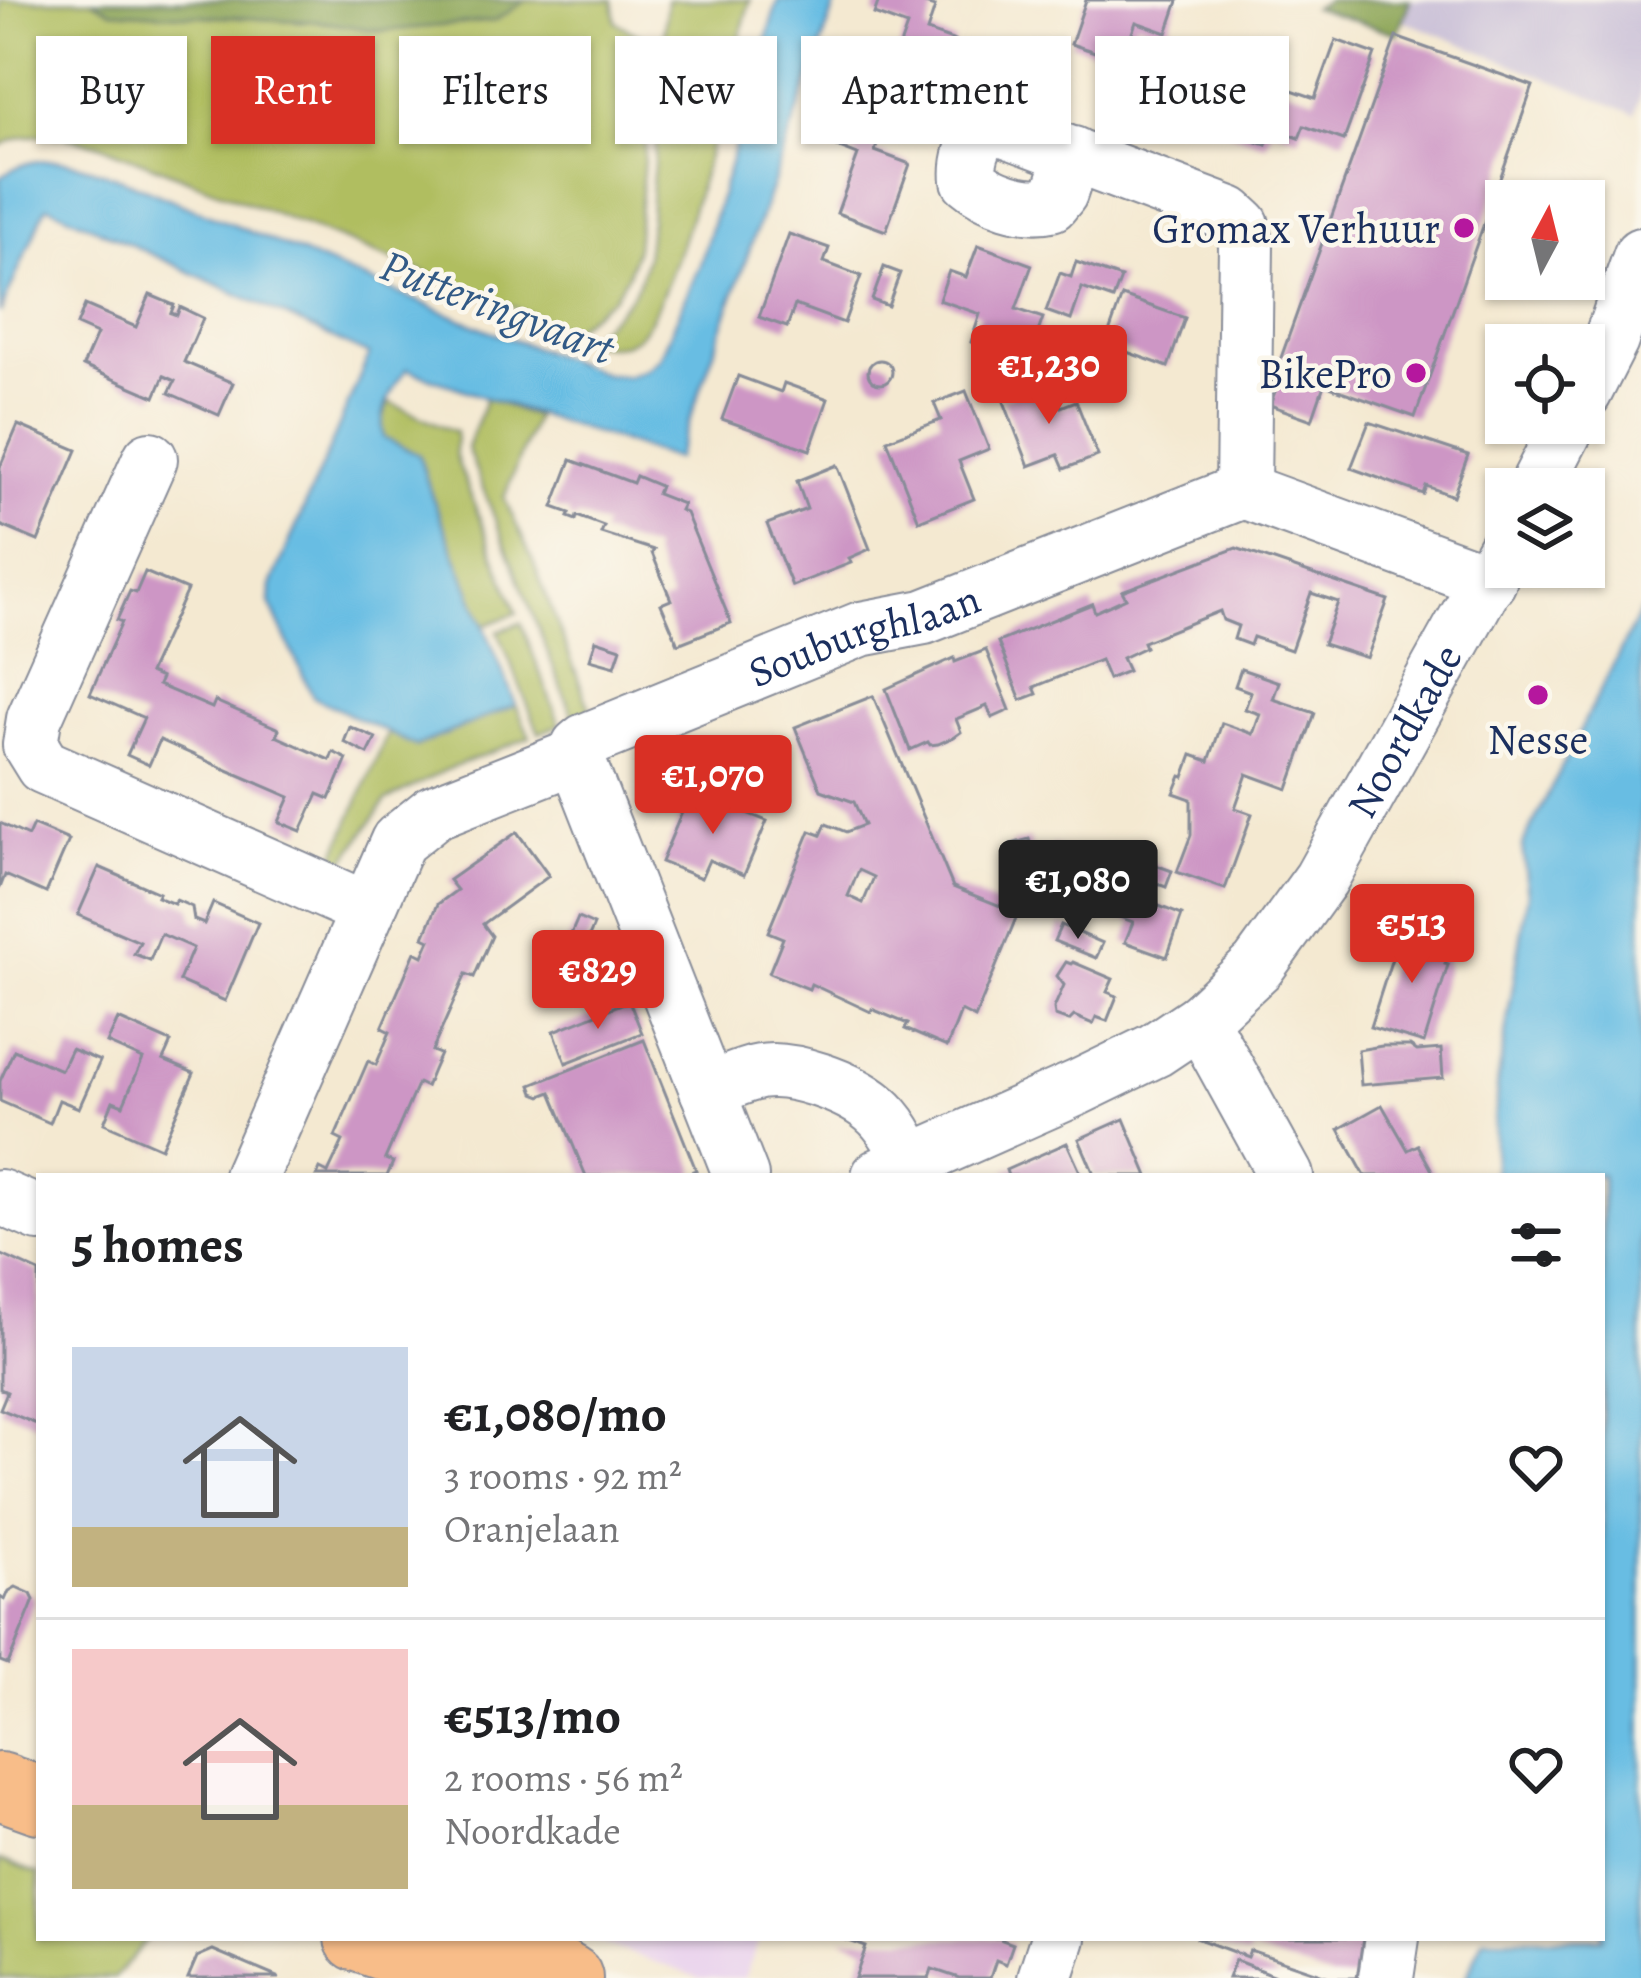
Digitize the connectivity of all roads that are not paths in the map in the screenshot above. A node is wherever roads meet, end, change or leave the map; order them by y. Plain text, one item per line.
1 (1073, 154) dead end
2 (1641, 255) edge
3 (1605, 352) edge
4 (150, 459) dead end
5 (1243, 491) junction
6 (1485, 561) edge
7 (1485, 586) edge
8 (576, 756) junction
9 (366, 909) junction
10 (1200, 1020) junction
11 (707, 1090) junction
12 (979, 1156) edge
13 (894, 1169) edge
14 (252, 1173) edge
15 (740, 1173) edge
16 (1284, 1173) edge
17 (0, 1197) edge
18 (36, 1213) edge
19 (0, 1786) edge
20 (36, 1799) edge
21 (0, 1810) edge
22 (36, 1823) edge
23 (366, 1941) edge
24 (454, 1941) edge
25 (1057, 1941) edge
26 (1392, 1941) edge
27 (482, 1978) edge
28 (568, 1978) edge
29 (1045, 1978) edge
30 (1386, 1978) edge

1 - 5 street
2 - 3 street
4 - 9 street
5 - 6 street
5 - 8 street, Souburghlaan
7 - 10 street, Noordkade
8 - 9 street, Souburghlaan
8 - 11 street
9 - 14 street, Souburghlaan
10 - 12 street, Noordkade
10 - 16 street
11 - 13 street
11 - 15 street
12 - 13 street, Noordkade
17 - 18 street
19 - 20 main road
21 - 22 main road
23 - 27 main road
24 - 28 main road
25 - 29 street
26 - 30 street

